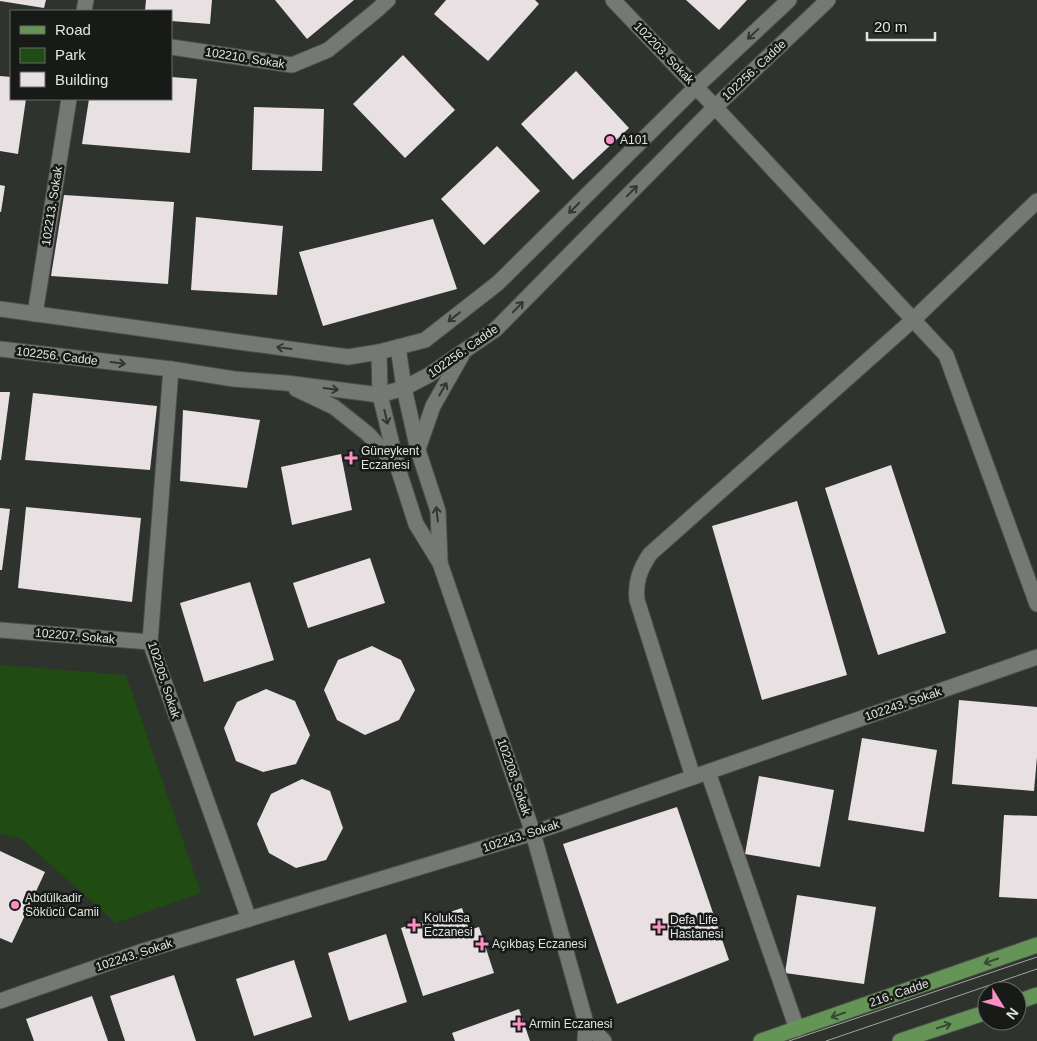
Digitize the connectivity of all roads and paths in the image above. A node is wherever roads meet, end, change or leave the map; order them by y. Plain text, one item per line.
1 (388, 0) edge
2 (613, 0) edge
3 (789, 0) edge
4 (828, 0) edge
5 (172, 47) edge
6 (696, 88) junction
7 (69, 100) edge
8 (715, 106) junction
9 (1037, 201) edge
10 (0, 309) edge
11 (35, 314) junction
12 (914, 319) junction
13 (398, 347) junction
14 (0, 349) edge
15 (379, 352) junction
16 (464, 352) junction
17 (171, 369) junction
18 (286, 384) junction
19 (404, 388) junction
20 (380, 395) junction
21 (418, 450) junction
22 (397, 465) junction
23 (440, 563) junction
24 (1037, 604) edge
25 (0, 630) edge
26 (150, 642) junction
27 (1037, 657) edge
28 (708, 772) junction
29 (693, 777) junction
30 (533, 833) junction
31 (249, 919) junction
32 (1037, 945) edge
33 (0, 1001) edge
34 (977, 1015) edge
35 (586, 1023) junction
36 (797, 1029) junction
37 (585, 1041) edge
38 (604, 1041) edge
39 (760, 1041) edge
40 (900, 1041) edge

1 - 5 street, 102210. Sokak
2 - 6 street, 102203. Sokak
3 -> 6 street
4 - 8 street, 102256. Cadde
6 - 8 street, 102203. Sokak
6 -> 13 street
7 - 11 street, 102213. Sokak
8 - 12 street, 102203. Sokak
16 -> 8 street, 102256. Cadde
9 - 12 street
10 - 11 street
15 -> 11 street
12 - 24 street, 102203. Sokak
12 - 29 street
13 - 15 street
13 - 19 street, 102208. Sokak
14 -> 17 street, 102256. Cadde
15 - 20 street, 102208. Sokak
16 - 19 street, 102256. Cadde
21 -> 16 street
17 - 18 street, 102256. Cadde
17 - 26 street, 102205. Sokak
18 -> 20 street, 102256. Cadde
18 - 22 street
19 - 20 street, 102256. Cadde
19 - 21 street, 102208. Sokak
20 -> 22 street, 102208. Sokak
23 -> 21 street, 102208. Sokak
22 - 23 street, 102208. Sokak
23 - 30 street, 102208. Sokak
25 - 26 street, 102207. Sokak
26 - 31 street, 102205. Sokak
27 - 28 street, 102243. Sokak
28 - 29 street, 102243. Sokak
28 - 36 street
29 - 30 street, 102243. Sokak
30 - 31 street, 102243. Sokak
30 - 35 street, 102208. Sokak
31 - 33 street, 102243. Sokak
32 -> 36 main road, 216. Cadde
40 -> 34 main road
35 - 37 street, 102208. Sokak
35 - 38 street, 102208. Sokak
36 - 39 main road, 216. Cadde

